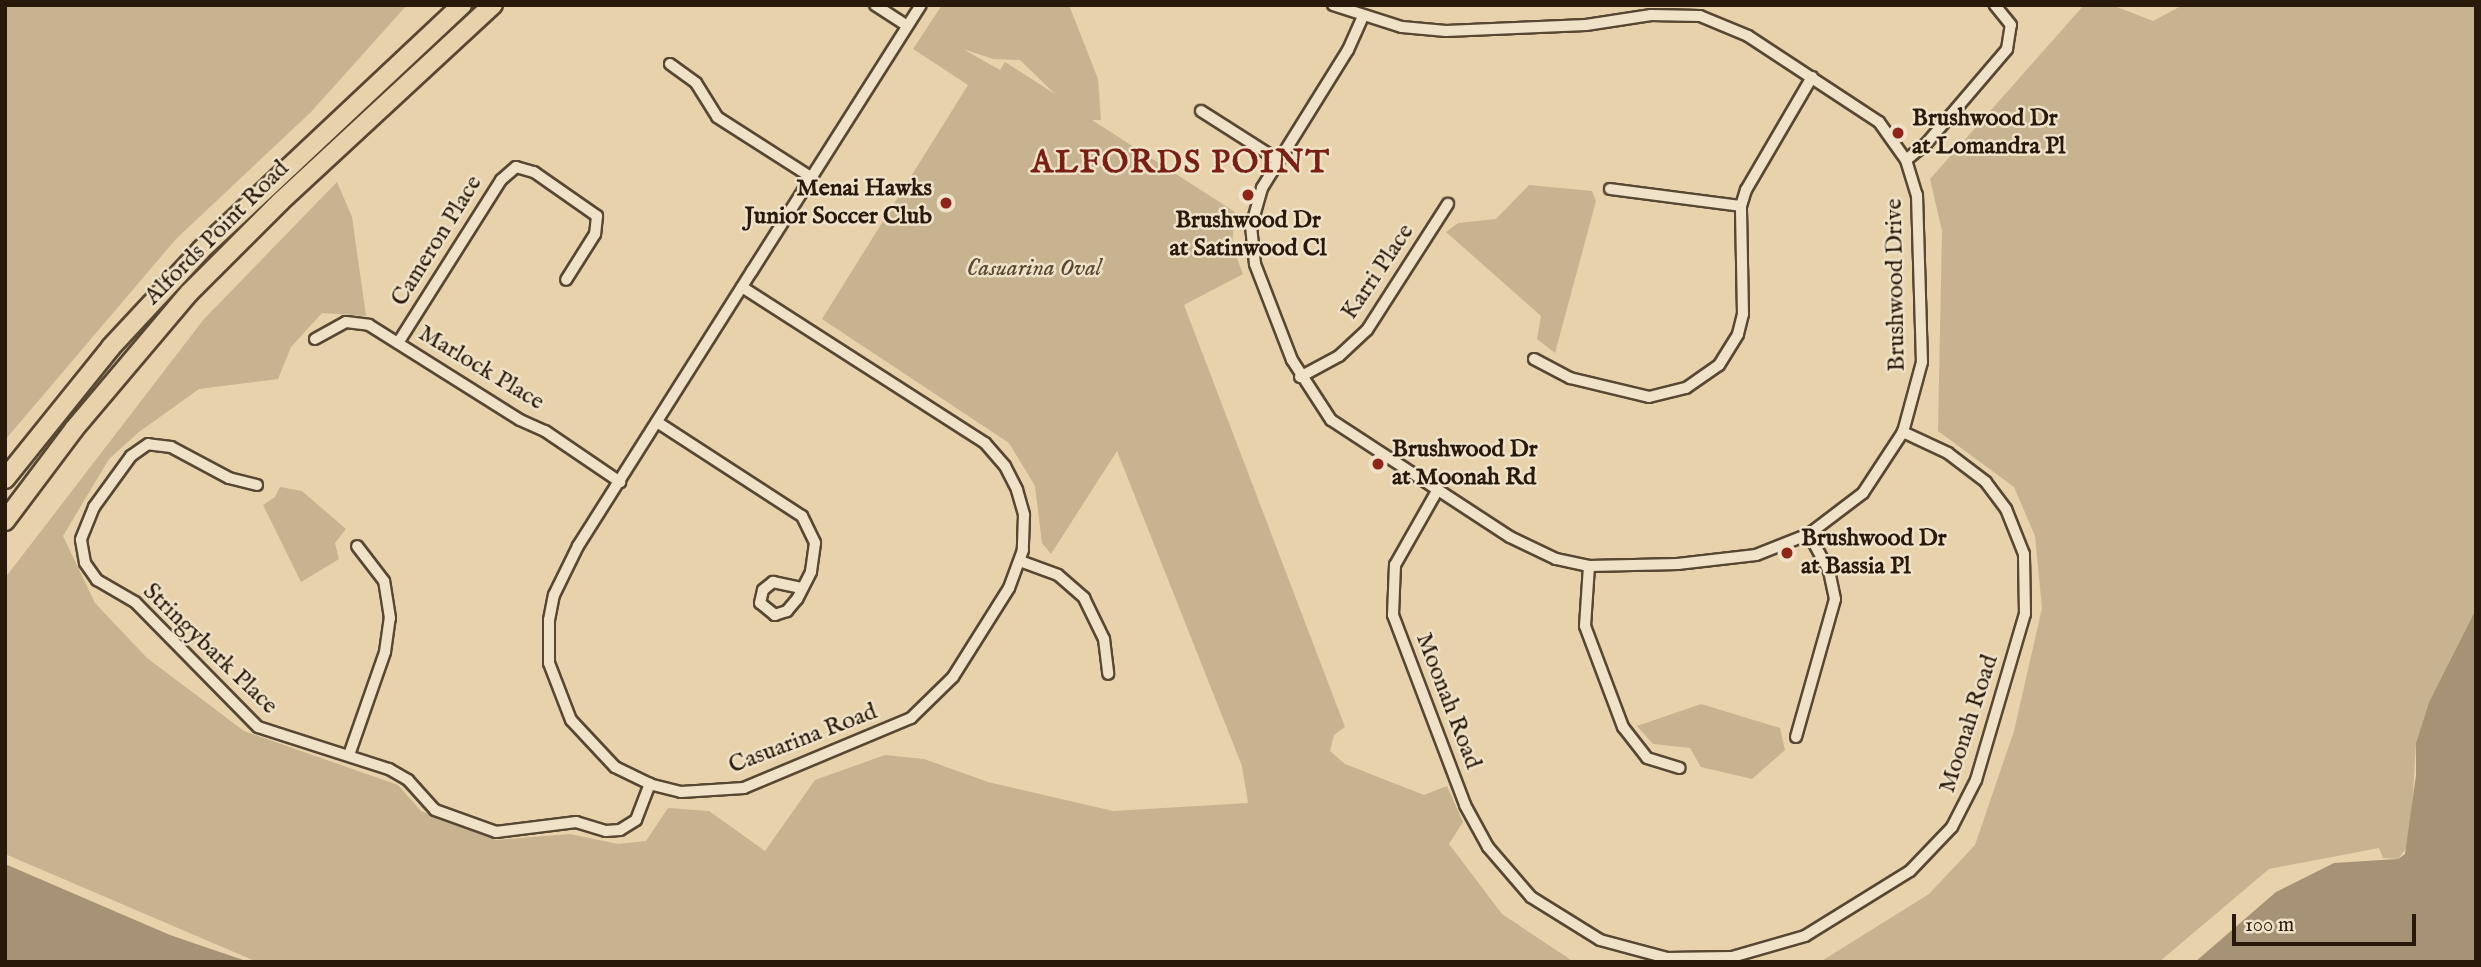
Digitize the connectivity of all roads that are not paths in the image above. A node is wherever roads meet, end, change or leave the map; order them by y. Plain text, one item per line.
1 (462, 5) edge
2 (493, 5) edge
3 (875, 5) edge
4 (921, 5) edge
5 (1333, 5) edge
6 (1995, 5) edge
7 (1363, 17) junction
8 (907, 26) junction
9 (670, 64) dead end
10 (1812, 77) junction
11 (1201, 111) dead end
12 (1278, 160) junction
13 (1906, 160) junction
14 (811, 177) junction
15 (1610, 189) dead end
16 (1448, 204) dead end
17 (1741, 206) junction
18 (566, 280) dead end
19 (742, 287) junction
20 (315, 339) dead end
21 (398, 343) junction
22 (1534, 359) dead end
23 (1300, 377) junction
24 (657, 422) junction
25 (1903, 432) junction
26 (5, 479) edge
27 (620, 482) junction
28 (257, 485) dead end
29 (1437, 491) junction
30 (5, 522) edge
31 (1810, 534) junction
32 (357, 546) dead end
33 (1020, 561) junction
34 (1589, 566) junction
35 (802, 588) dead end
36 (1108, 674) dead end
37 (1796, 737) dead end
38 (349, 755) junction
39 (1680, 768) dead end
40 (650, 784) junction

1 - 26 highway, Alfords Point Road
2 - 30 highway, Alfords Point Road
3 - 8 street
4 - 8 street, Casuarina Road
5 - 7 street, Brushwood Drive
6 - 13 street
7 - 10 street, Brushwood Drive
7 - 12 street, Brushwood Drive
8 - 14 street, Casuarina Road
9 - 14 street
10 - 13 street, Brushwood Drive
10 - 17 street
11 - 12 street
12 - 23 street, Brushwood Drive
13 - 25 street, Brushwood Drive
14 - 19 street, Casuarina Road
15 - 17 street
16 - 23 street, Karri Place
17 - 22 street
18 - 21 street, Cameron Place
19 - 24 street, Casuarina Road
19 - 33 street, Casuarina Road
20 - 21 street, Marlock Place
21 - 27 street, Marlock Place
23 - 29 street, Brushwood Drive
24 - 27 street, Casuarina Road
24 - 35 street
25 - 29 street, Moonah Road
25 - 31 street, Brushwood Drive
27 - 40 street, Casuarina Road
28 - 38 street, Stringybark Place
29 - 34 street, Brushwood Drive
31 - 34 street, Brushwood Drive
31 - 37 street
32 - 38 street
33 - 36 street
33 - 40 street, Casuarina Road
34 - 39 street
38 - 40 street, Stringybark Place

